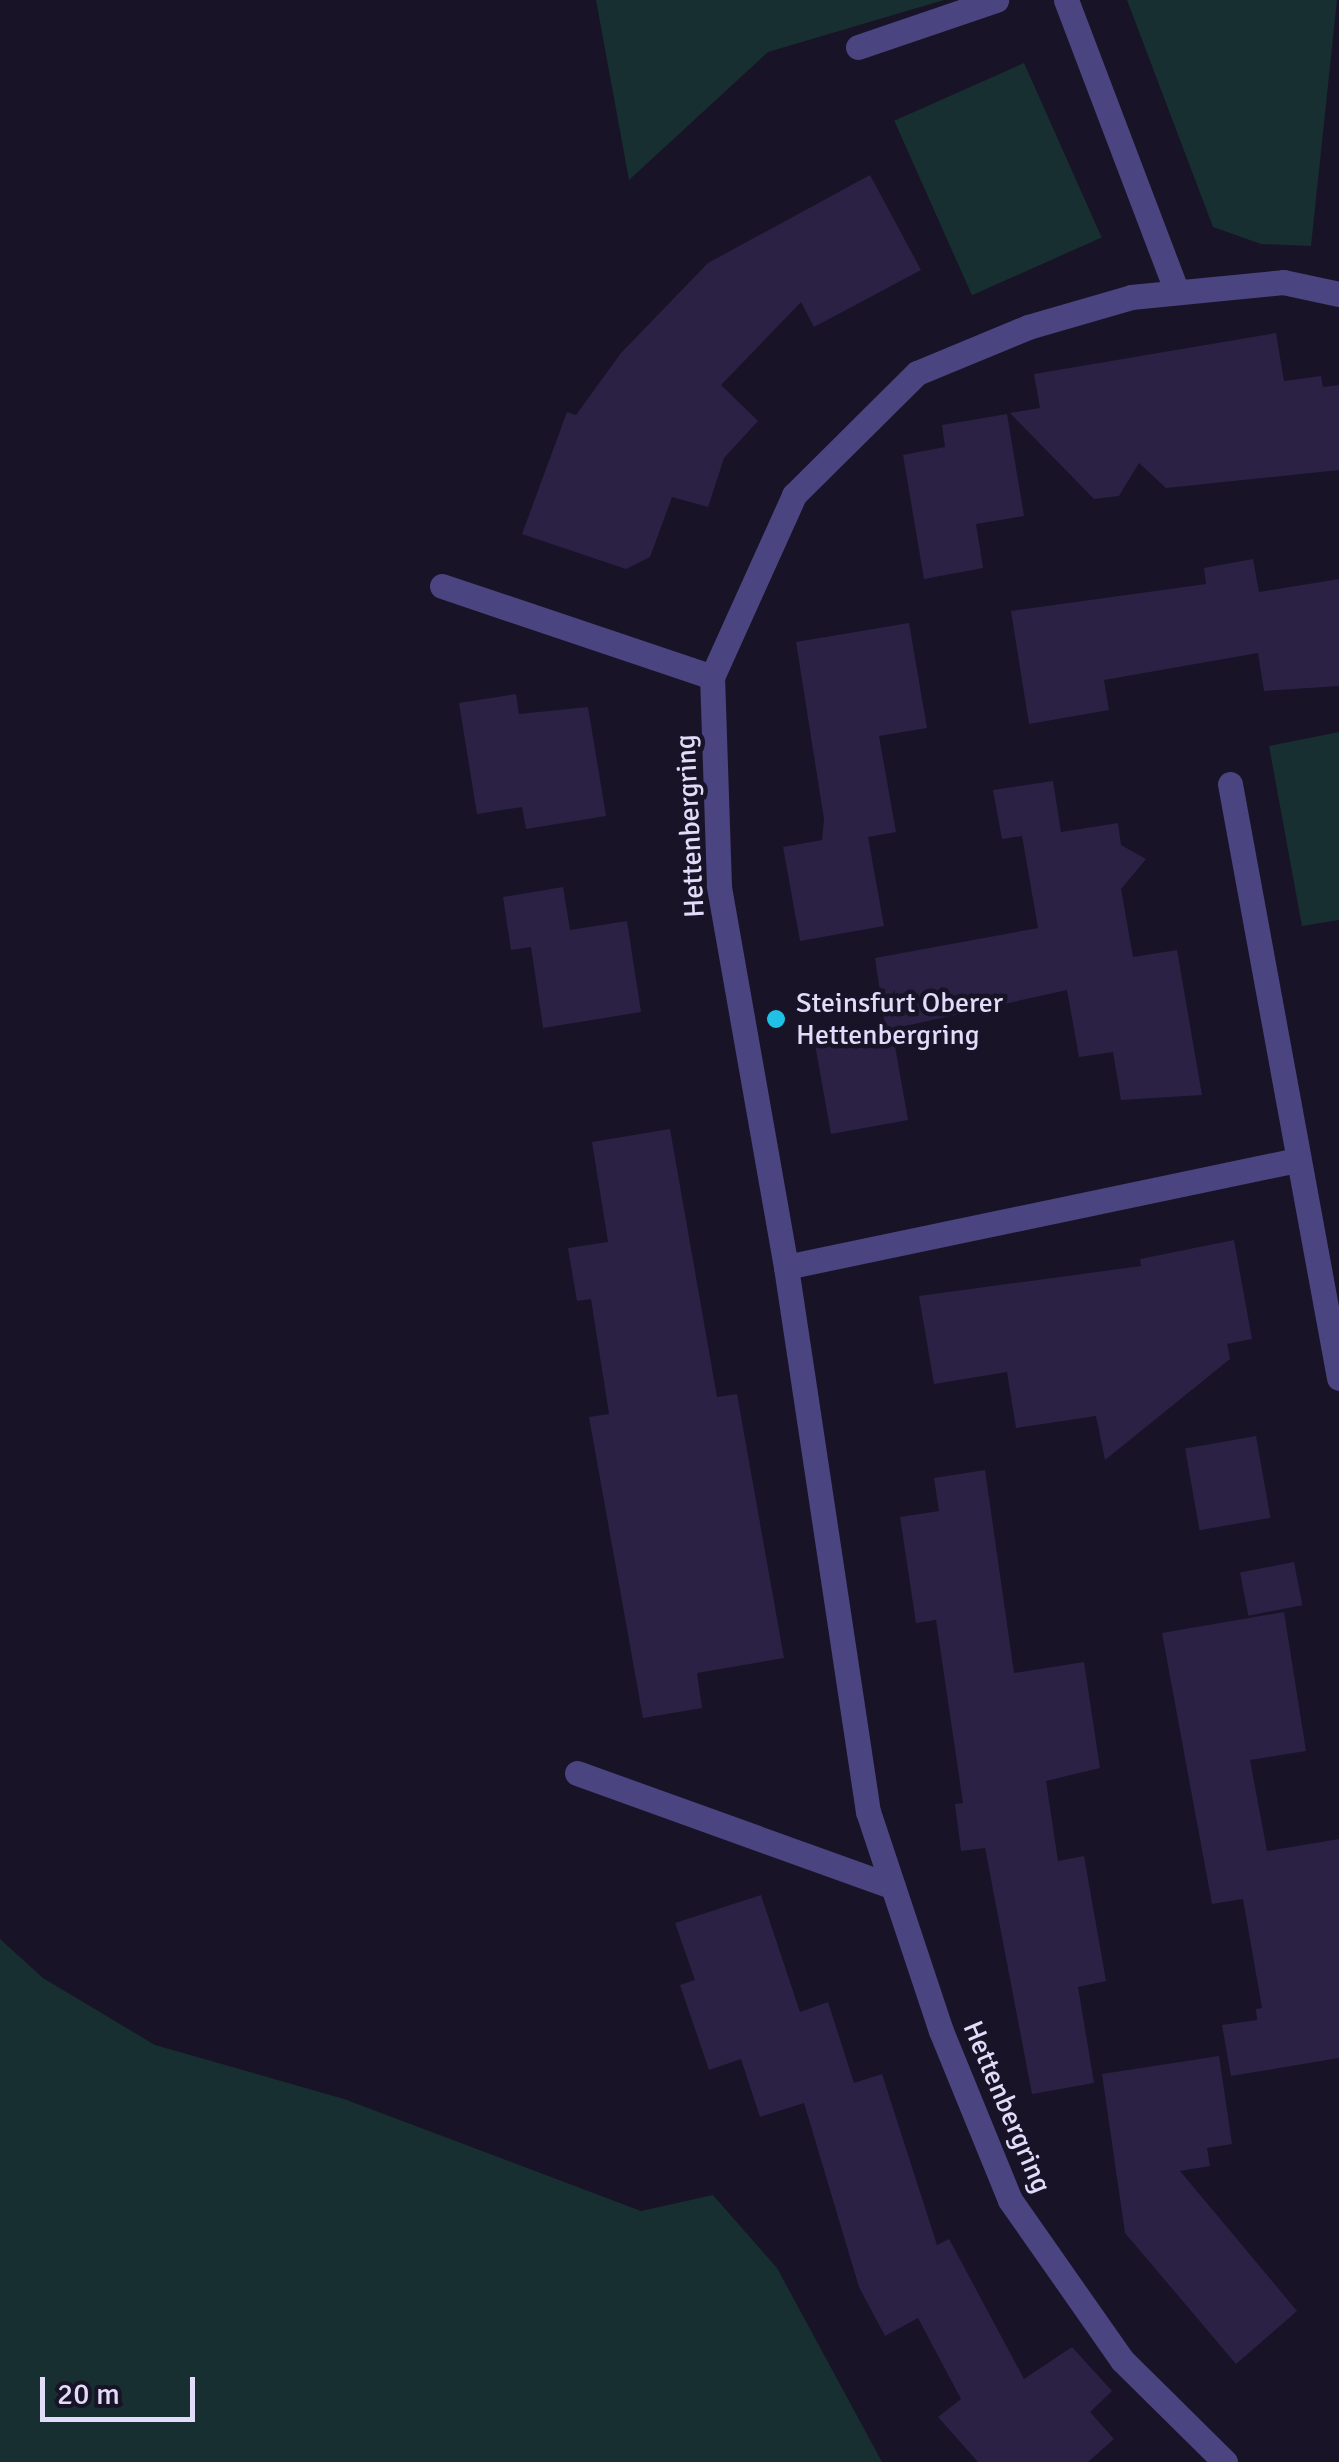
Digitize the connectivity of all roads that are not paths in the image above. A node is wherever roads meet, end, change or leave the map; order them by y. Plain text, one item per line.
1 (996, 0) edge
2 (1066, 0) edge
3 (858, 46) dead end
4 (1177, 292) junction
5 (1339, 294) edge
6 (442, 586) dead end
7 (712, 676) junction
8 (1230, 784) dead end
9 (1297, 1160) junction
10 (786, 1267) junction
11 (1339, 1378) edge
12 (577, 1773) dead end
13 (893, 1887) junction
14 (1225, 2462) edge

1 - 3 street
2 - 4 street
4 - 5 street, Hettenbergring
4 - 7 street, Hettenbergring
6 - 7 street
7 - 10 street, Hettenbergring
8 - 9 street
9 - 10 street
9 - 11 street
10 - 13 street, Hettenbergring
12 - 13 street
13 - 14 street, Hettenbergring

